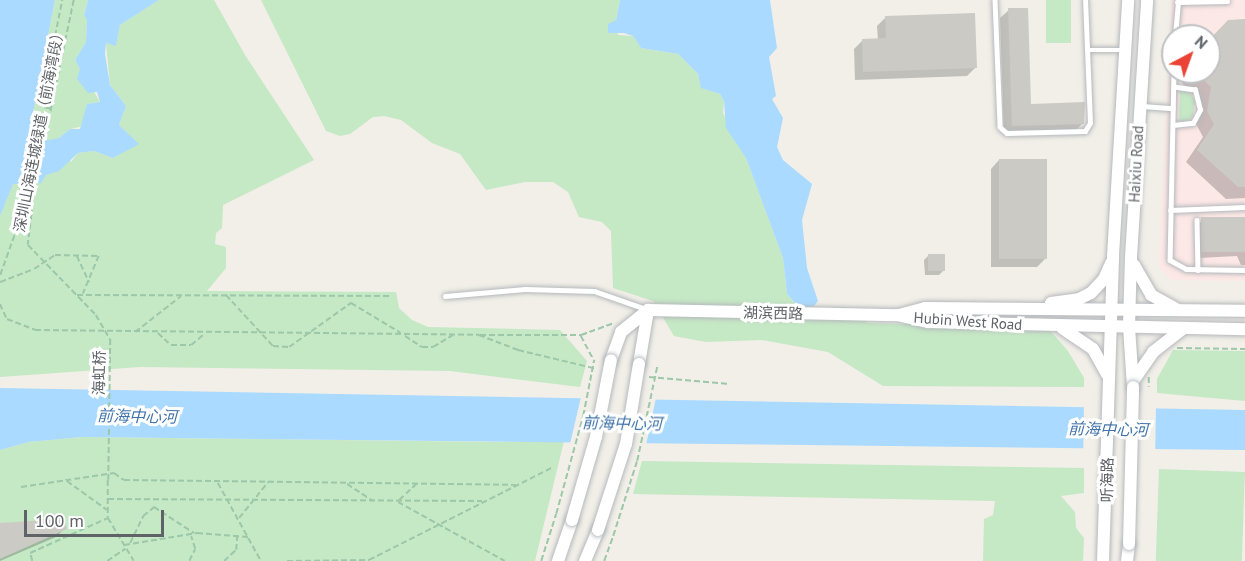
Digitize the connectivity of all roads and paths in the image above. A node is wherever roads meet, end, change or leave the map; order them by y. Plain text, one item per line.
1 (62, 0) edge
2 (74, 0) edge
3 (995, 0) edge
4 (1084, 0) edge
5 (1128, 0) edge
6 (1147, 0) edge
7 (1178, 1) edge
8 (1227, 1) edge
9 (1176, 24) edge
10 (1087, 50) junction
11 (1125, 50) junction
12 (1174, 87) joint
13 (1140, 106) junction
14 (1173, 108) junction
15 (51, 109) junction
16 (1173, 125) junction
17 (1245, 207) edge
18 (1170, 210) junction
19 (31, 214) junction
20 (1197, 220) dead end
21 (1114, 237) junction
22 (1132, 240) junction
23 (76, 255) junction
24 (1113, 256) junction
25 (1131, 257) junction
26 (43, 262) junction
27 (1198, 270) junction
28 (1245, 270) edge
29 (0, 275) edge
30 (0, 282) edge
31 (89, 282) junction
32 (76, 295) junction
33 (83, 295) junction
34 (183, 295) junction
35 (226, 295) junction
36 (351, 296) junction
37 (391, 296) dead end
38 (445, 296) dead end
39 (351, 303) junction
40 (0, 304) edge
41 (648, 310) junction
42 (1000, 310) junction
43 (1112, 311) junction
44 (1130, 311) junction
45 (1182, 311) junction
46 (1245, 311) edge
47 (897, 315) junction
48 (1056, 326) junction
49 (1112, 327) junction
50 (1129, 327) junction
51 (1183, 328) junction
52 (1245, 329) edge
53 (108, 333) junction
54 (134, 333) junction
55 (157, 333) junction
56 (205, 333) junction
57 (261, 334) junction
58 (307, 334) junction
59 (403, 334) junction
60 (454, 335) junction
61 (479, 335) junction
62 (110, 339) joint
63 (1171, 348) dead end
64 (1245, 349) edge
65 (657, 367) dead end
66 (599, 369) dead end
67 (648, 377) dead end
68 (1108, 382) junction
69 (730, 384) dead end
70 (1133, 385) junction
71 (553, 467) dead end
72 (67, 480) junction
73 (218, 482) junction
74 (268, 482) junction
75 (346, 483) junction
76 (417, 484) junction
77 (516, 485) junction
78 (21, 487) dead end
79 (108, 499) junction
80 (228, 500) junction
81 (254, 500) junction
82 (374, 501) junction
83 (482, 501) junction
84 (398, 502) junction
85 (108, 510) junction
86 (108, 518) junction
87 (238, 519) junction
88 (438, 524) junction
89 (195, 534) junction
90 (191, 536) junction
91 (237, 536) junction
92 (248, 537) junction
93 (130, 544) junction
94 (124, 545) junction
95 (126, 548) junction
96 (32, 561) edge
97 (107, 561) edge
98 (134, 561) edge
99 (189, 561) edge
100 (224, 561) edge
101 (261, 561) edge
102 (287, 561) edge
103 (505, 561) edge
104 (541, 561) edge
105 (558, 561) edge
106 (585, 561) edge
107 (604, 561) edge
108 (1103, 561) edge
109 (1127, 561) edge

1 - 15 path
2 - 15 path, 深圳山海连城绿道（前海湾段）
3 - 10 lane
4 - 10 lane
5 - 11 main road, Haixiu Road
6 - 13 main road, Haixiu Road
7 - 8 lane
7 - 9 lane
10 - 11 lane
11 - 21 main road, Haixiu Road
12 - 14 lane
12 - 16 lane
13 - 14 lane
13 - 22 main road, Haixiu Road
14 - 16 lane
15 - 19 path, 深圳山海连城绿道（前海湾段）
16 - 18 lane
17 - 18 lane
18 - 27 lane
19 - 26 path, 深圳山海连城绿道（前海湾段）
19 - 29 path
20 - 27 lane
21 - 22 main road
21 - 24 main road, Haixiu Road
22 - 25 main road, Haixiu Road
23 - 26 path
23 - 31 path
23 - 31 path
24 - 42 main road
24 - 43 main road, Haixiu Road
25 - 44 main road, Haixiu Road
25 - 45 main road
26 - 30 path
26 - 32 path, 深圳山海连城绿道（前海湾段）
27 - 28 lane
31 - 33 path
32 - 33 path
32 - 53 path, 深圳山海连城绿道（前海湾段）
33 - 34 path
34 - 35 path
34 - 54 path
35 - 36 path
35 - 57 path
36 - 37 path
36 - 39 path
38 - 41 lane
39 - 58 path
39 - 59 path
40 - 53 path
41 - 47 main road, 湖滨西路
41 - 105 main road, bridge
41 - 106 main road, bridge
42 - 43 main road, Hubin West Road
42 - 47 main road, Hubin West Road
43 - 44 main road, Hubin West Road
43 - 49 main road, Haixiu Road
44 - 45 main road, Hubin West Road
44 - 50 main road, Haixiu Road
45 - 46 main road, Hubin West Road
47 - 48 main road, Hubin West Road
48 - 49 main road, Hubin West Road
48 - 68 main road
49 - 50 main road, Hubin West Road
49 - 68 main road, 听海路
50 - 51 main road, Hubin West Road
50 - 70 main road, 听海路
51 - 52 main road, Hubin West Road
51 - 70 main road
53 - 54 path
53 - 62 path, 深圳山海连城绿道（前海湾段）
54 - 55 path
55 - 56 path
55 - 56 path
56 - 57 path
57 - 58 path
57 - 58 path
58 - 59 path
59 - 60 path
59 - 60 path
60 - 61 path
61 - 66 path
61 - 104 path, bridge
62 - 79 path, 海虹桥, bridge
63 - 64 path
65 - 107 path, bridge
67 - 69 path
68 - 108 main road, 听海路
70 - 109 main road, 听海路, bridge
71 - 77 path
72 - 73 path
72 - 78 path
72 - 85 path
73 - 74 path
73 - 80 path
74 - 75 path
74 - 81 path
75 - 76 path
75 - 82 path
76 - 77 path
76 - 84 path
77 - 83 path
79 - 80 path
79 - 85 path
80 - 81 path
80 - 87 path
81 - 82 path
81 - 87 path
82 - 84 path
83 - 84 path
83 - 88 path
84 - 88 path
85 - 86 path
86 - 94 path
86 - 96 path
87 - 92 path
88 - 102 path
88 - 103 path
89 - 90 path
89 - 91 path
89 - 93 path
90 - 93 path
90 - 99 path
91 - 92 path
91 - 100 path
92 - 101 path
93 - 94 path
94 - 95 path
95 - 97 path
95 - 98 path

